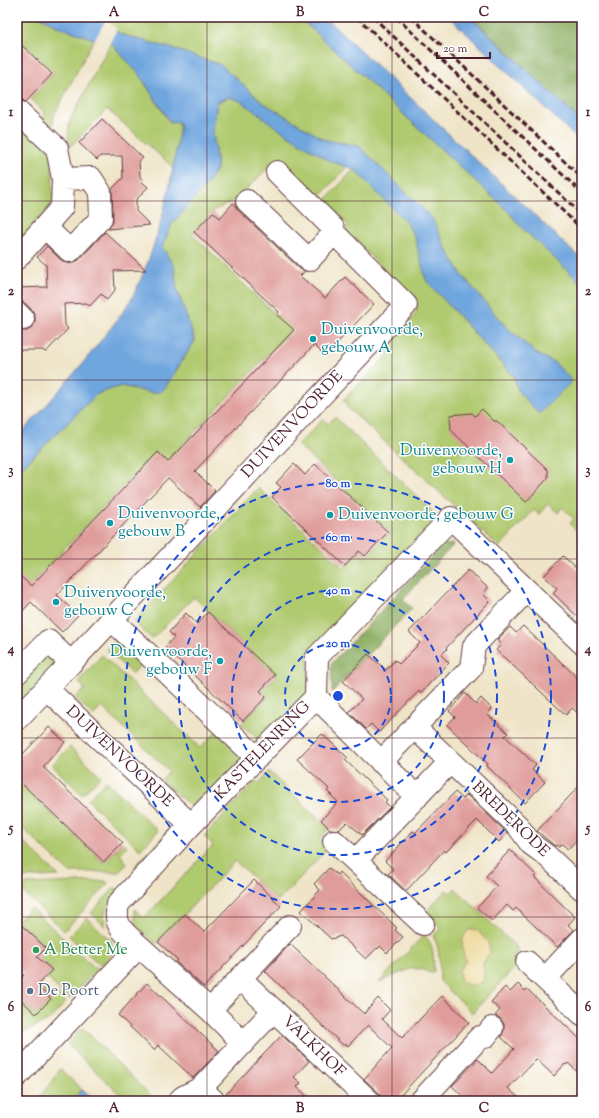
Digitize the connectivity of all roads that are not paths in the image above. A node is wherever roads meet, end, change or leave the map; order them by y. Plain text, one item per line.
1 (17, 111) edge
2 (276, 172) dead end
3 (63, 179) junction
4 (247, 200) dead end
5 (45, 227) junction
6 (334, 233) junction
7 (17, 258) edge
8 (526, 591) junction
9 (111, 620) junction
10 (582, 643) edge
11 (71, 663) junction
12 (17, 673) edge
13 (47, 689) junction
14 (316, 697) junction
15 (17, 719) edge
16 (414, 727) junction
17 (257, 758) junction
18 (381, 762) junction
19 (450, 762) junction
20 (418, 797) junction
21 (191, 825) junction
22 (334, 841) dead end
23 (356, 860) junction
24 (578, 878) edge
25 (423, 924) dead end
26 (290, 926) dead end
27 (582, 939) edge
28 (139, 946) junction
29 (527, 962) dead end
30 (240, 978) junction
31 (545, 979) junction
32 (210, 1010) junction
33 (274, 1010) junction
34 (582, 1014) edge
35 (492, 1028) dead end
36 (243, 1043) junction
37 (17, 1076) edge
38 (208, 1095) edge
39 (428, 1099) edge
40 (179, 1101) edge
41 (369, 1101) edge

1 - 3 street
2 - 6 street, DUIVENVOORDE
3 - 5 street
3 - 5 street
4 - 6 street
5 - 7 street
6 - 9 street, DUIVENVOORDE
8 - 10 street, KASTELENRING
8 - 14 street, KASTELENRING
8 - 16 street
9 - 11 street, DUIVENVOORDE
9 - 17 street
11 - 12 street
11 - 13 street, DUIVENVOORDE
13 - 15 street, DUIVENVOORDE
13 - 21 street, DUIVENVOORDE
14 - 17 street, KASTELENRING
14 - 18 street
16 - 18 street
16 - 19 street, BREDERODE
17 - 21 street, KASTELENRING
18 - 20 street
19 - 20 street
19 - 24 street, BREDERODE
20 - 23 street
21 - 28 street, KASTELENRING
22 - 23 street
23 - 25 street
26 - 30 street
27 - 31 street
28 - 32 street
28 - 37 street
29 - 31 street
30 - 32 street
30 - 33 street, VALKHOF
31 - 34 street
32 - 36 street
33 - 36 street, VALKHOF
33 - 41 street, VALKHOF
35 - 39 street
36 - 38 street, VALKHOF
38 - 40 street, VALKHOF

